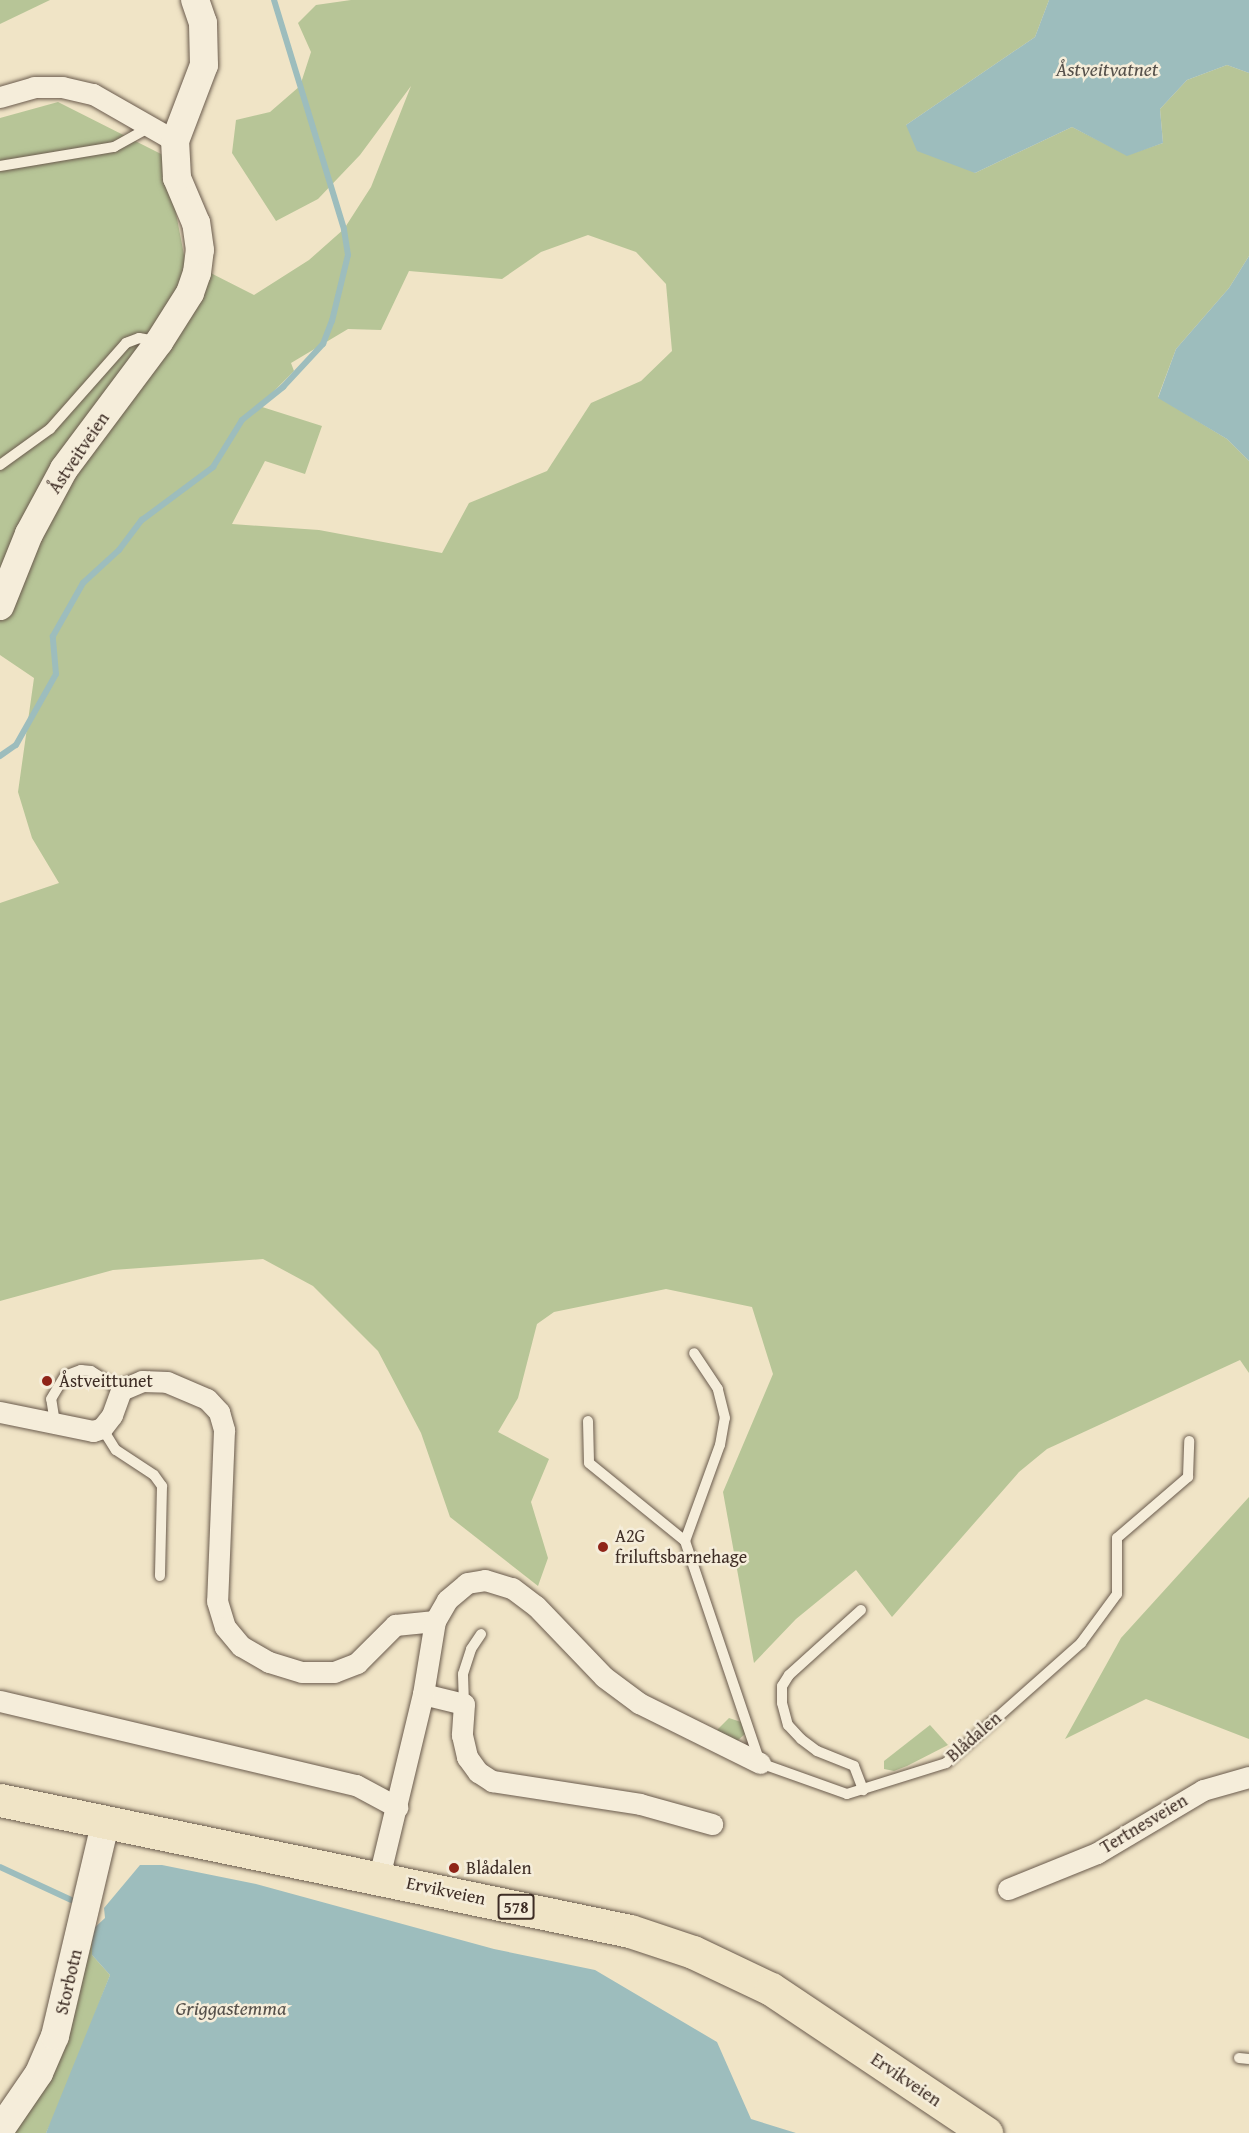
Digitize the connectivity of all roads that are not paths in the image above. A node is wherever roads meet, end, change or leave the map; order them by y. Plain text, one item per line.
1 (195, 0) edge
2 (0, 97) edge
3 (150, 127) junction
4 (175, 141) junction
5 (0, 166) edge
6 (159, 342) junction
7 (0, 465) edge
8 (0, 606) edge
9 (694, 1353) dead end
10 (121, 1390) junction
11 (0, 1412) edge
12 (588, 1421) dead end
13 (55, 1423) junction
14 (102, 1428) junction
15 (1189, 1441) dead end
16 (685, 1541) junction
17 (160, 1576) dead end
18 (861, 1610) dead end
19 (435, 1621) junction
20 (481, 1634) dead end
21 (473, 1678) dead end
22 (423, 1694) junction
23 (464, 1698) junction
24 (0, 1701) edge
25 (760, 1763) junction
26 (1249, 1777) edge
27 (863, 1790) junction
28 (0, 1800) edge
29 (397, 1807) junction
30 (106, 1821) junction
31 (712, 1824) dead end
32 (379, 1877) junction
33 (1008, 1890) dead end
34 (0, 2130) edge
35 (986, 2133) edge

1 - 4 street, Åstveitveien
2 - 3 street
3 - 4 street
3 - 5 lane
4 - 6 street, Åstveitveien
6 - 7 lane, Åstveitveien
6 - 8 street, Åstveitveien
9 - 16 lane
10 - 13 lane
10 - 14 street
10 - 19 street
11 - 13 street
12 - 16 lane
13 - 14 street
14 - 17 lane
15 - 27 lane, Blådalen
16 - 25 lane
18 - 27 lane
19 - 22 street, Blådalen
19 - 25 street, Blådalen
20 - 23 lane
21 - 23 lane
22 - 23 street
22 - 29 street, Blådalen
23 - 31 street
24 - 29 street
25 - 27 lane, Blådalen
26 - 33 street, Tertnesveien
28 - 30 main road, Ervikveien / 578
29 - 32 street, Blådalen
30 - 32 main road, Ervikveien / 578
30 - 34 street, Storbotn
32 - 35 main road, Ervikveien / 578

